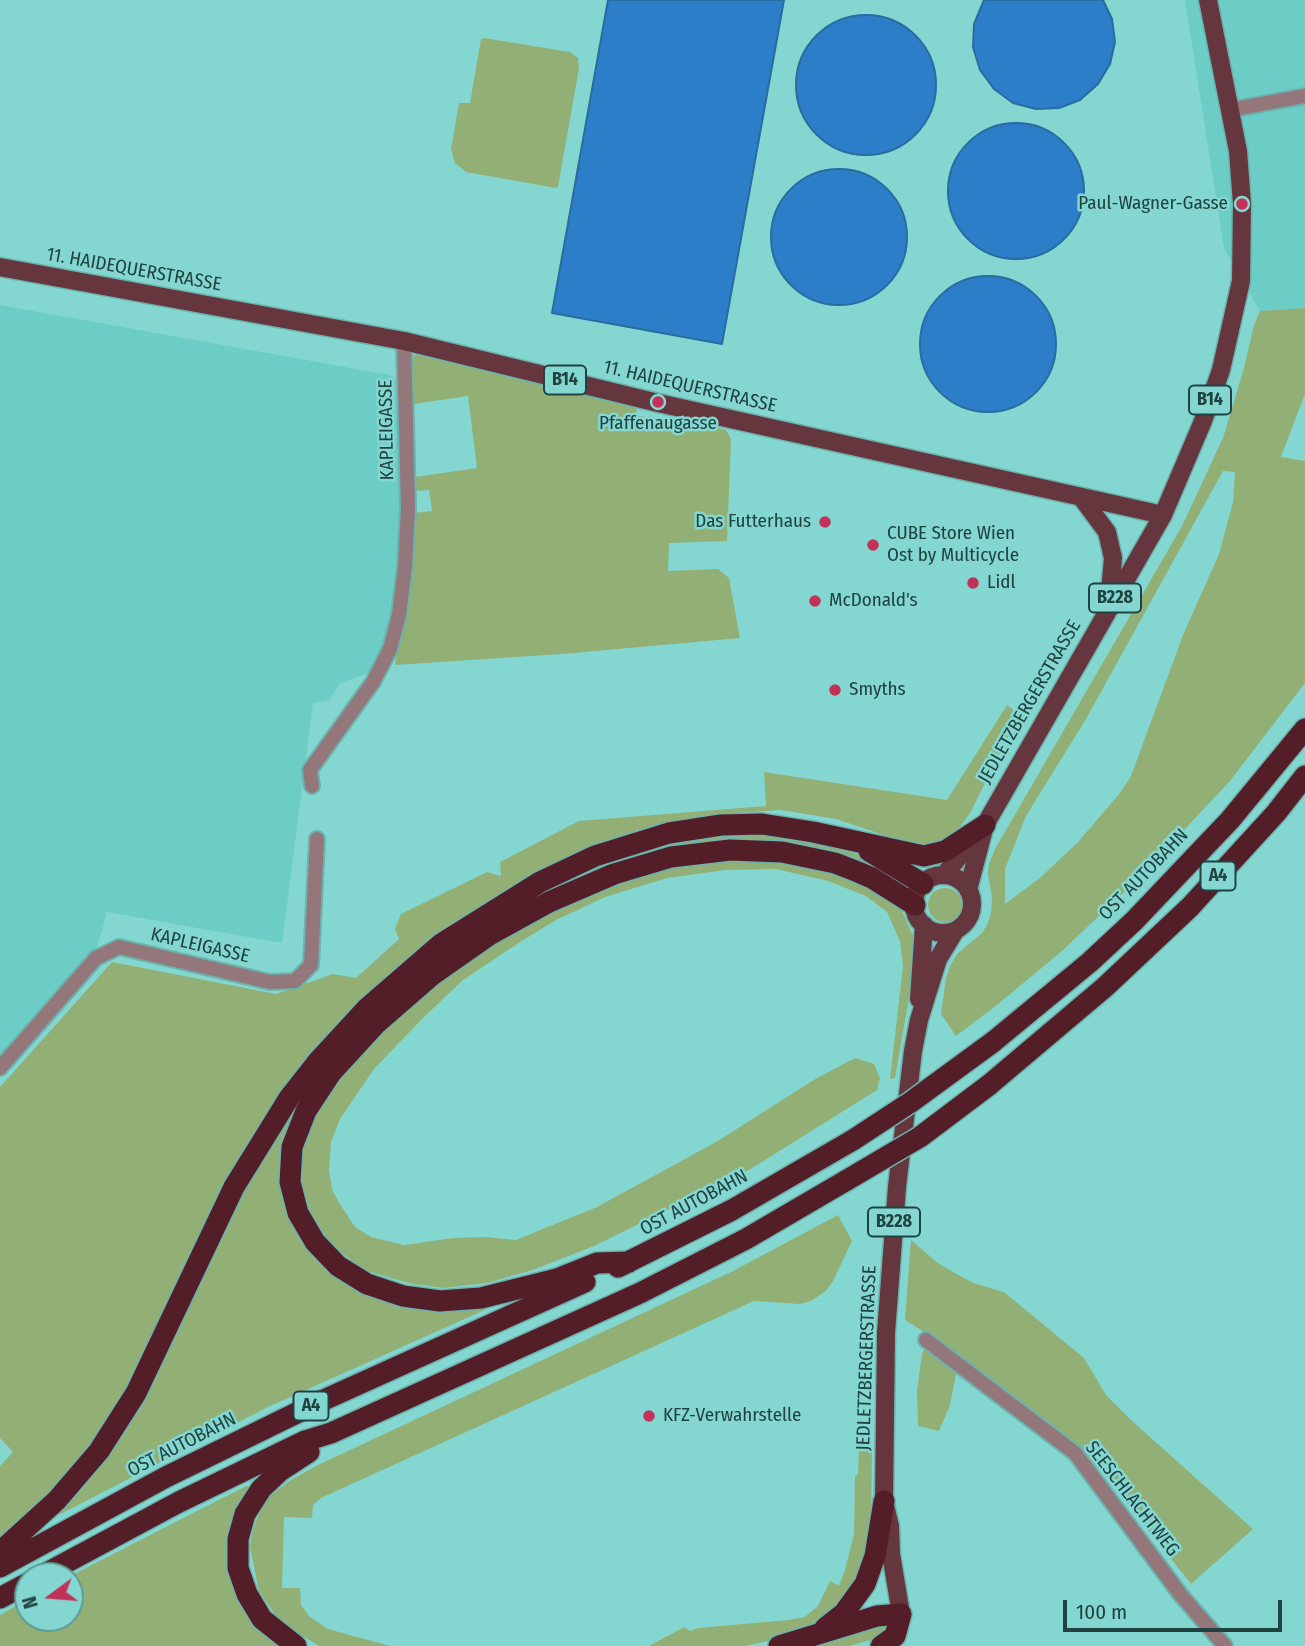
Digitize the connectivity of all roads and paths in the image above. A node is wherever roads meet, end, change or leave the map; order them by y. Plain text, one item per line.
1 (1208, 0) edge
2 (1305, 96) edge
3 (1229, 110) junction
4 (0, 267) edge
5 (404, 341) junction
6 (1081, 496) junction
7 (1163, 515) junction
8 (1108, 609) junction
9 (1305, 729) edge
10 (1305, 776) edge
11 (312, 786) dead end
12 (985, 825) junction
13 (317, 839) dead end
14 (845, 839) junction
15 (944, 875) junction
16 (923, 884) junction
17 (968, 890) junction
18 (915, 905) junction
19 (924, 925) junction
20 (955, 931) junction
21 (919, 1020) junction
22 (0, 1068) edge
23 (629, 1262) junction
24 (926, 1340) dead end
25 (331, 1433) junction
26 (884, 1501) junction
27 (0, 1552) edge
28 (66, 1562) edge
29 (0, 1567) edge
30 (901, 1614) junction
31 (813, 1635) junction
32 (296, 1646) edge
33 (779, 1646) edge
34 (881, 1646) edge
35 (1225, 1646) edge

1 - 3 main road, JEDLETZBERGERSTRASSE / B14
2 - 3 street
3 - 7 main road, JEDLETZBERGERSTRASSE / B14
4 - 5 main road, 11. HAIDEQUERSTRASSE / B14
5 - 6 main road, 11. HAIDEQUERSTRASSE / B14
5 - 11 street, KAPLEIGASSE
6 - 7 main road, 11. HAIDEQUERSTRASSE / B14
6 - 8 main road, B228
7 - 8 main road, JEDLETZBERGERSTRASSE / B228
8 - 12 main road, JEDLETZBERGERSTRASSE / B228
9 - 23 highway, OST AUTOBAHN / A4, bridge
10 - 25 highway, A4, bridge
12 - 14 highway
12 - 15 main road, JEDLETZBERGERSTRASSE / B228
12 - 17 main road, JEDLETZBERGERSTRASSE / B228
13 - 22 street, KAPLEIGASSE
14 - 16 highway
14 - 27 highway
15 - 16 main road
15 - 17 main road
16 - 18 main road
17 - 20 main road
18 - 19 main road
18 - 23 highway
19 - 20 main road
19 - 21 main road, JEDLETZBERGERSTRASSE / B228
20 - 21 main road, JEDLETZBERGERSTRASSE / B228
21 - 26 main road, JEDLETZBERGERSTRASSE / B228
23 - 29 highway, OST AUTOBAHN / A4
24 - 35 street, SEESCHLACHTWEG
25 - 28 highway, A4
25 - 32 highway
26 - 30 main road, JEDLETZBERGERSTRASSE / B228
26 - 31 highway
30 - 31 highway
30 - 34 highway
31 - 33 highway

